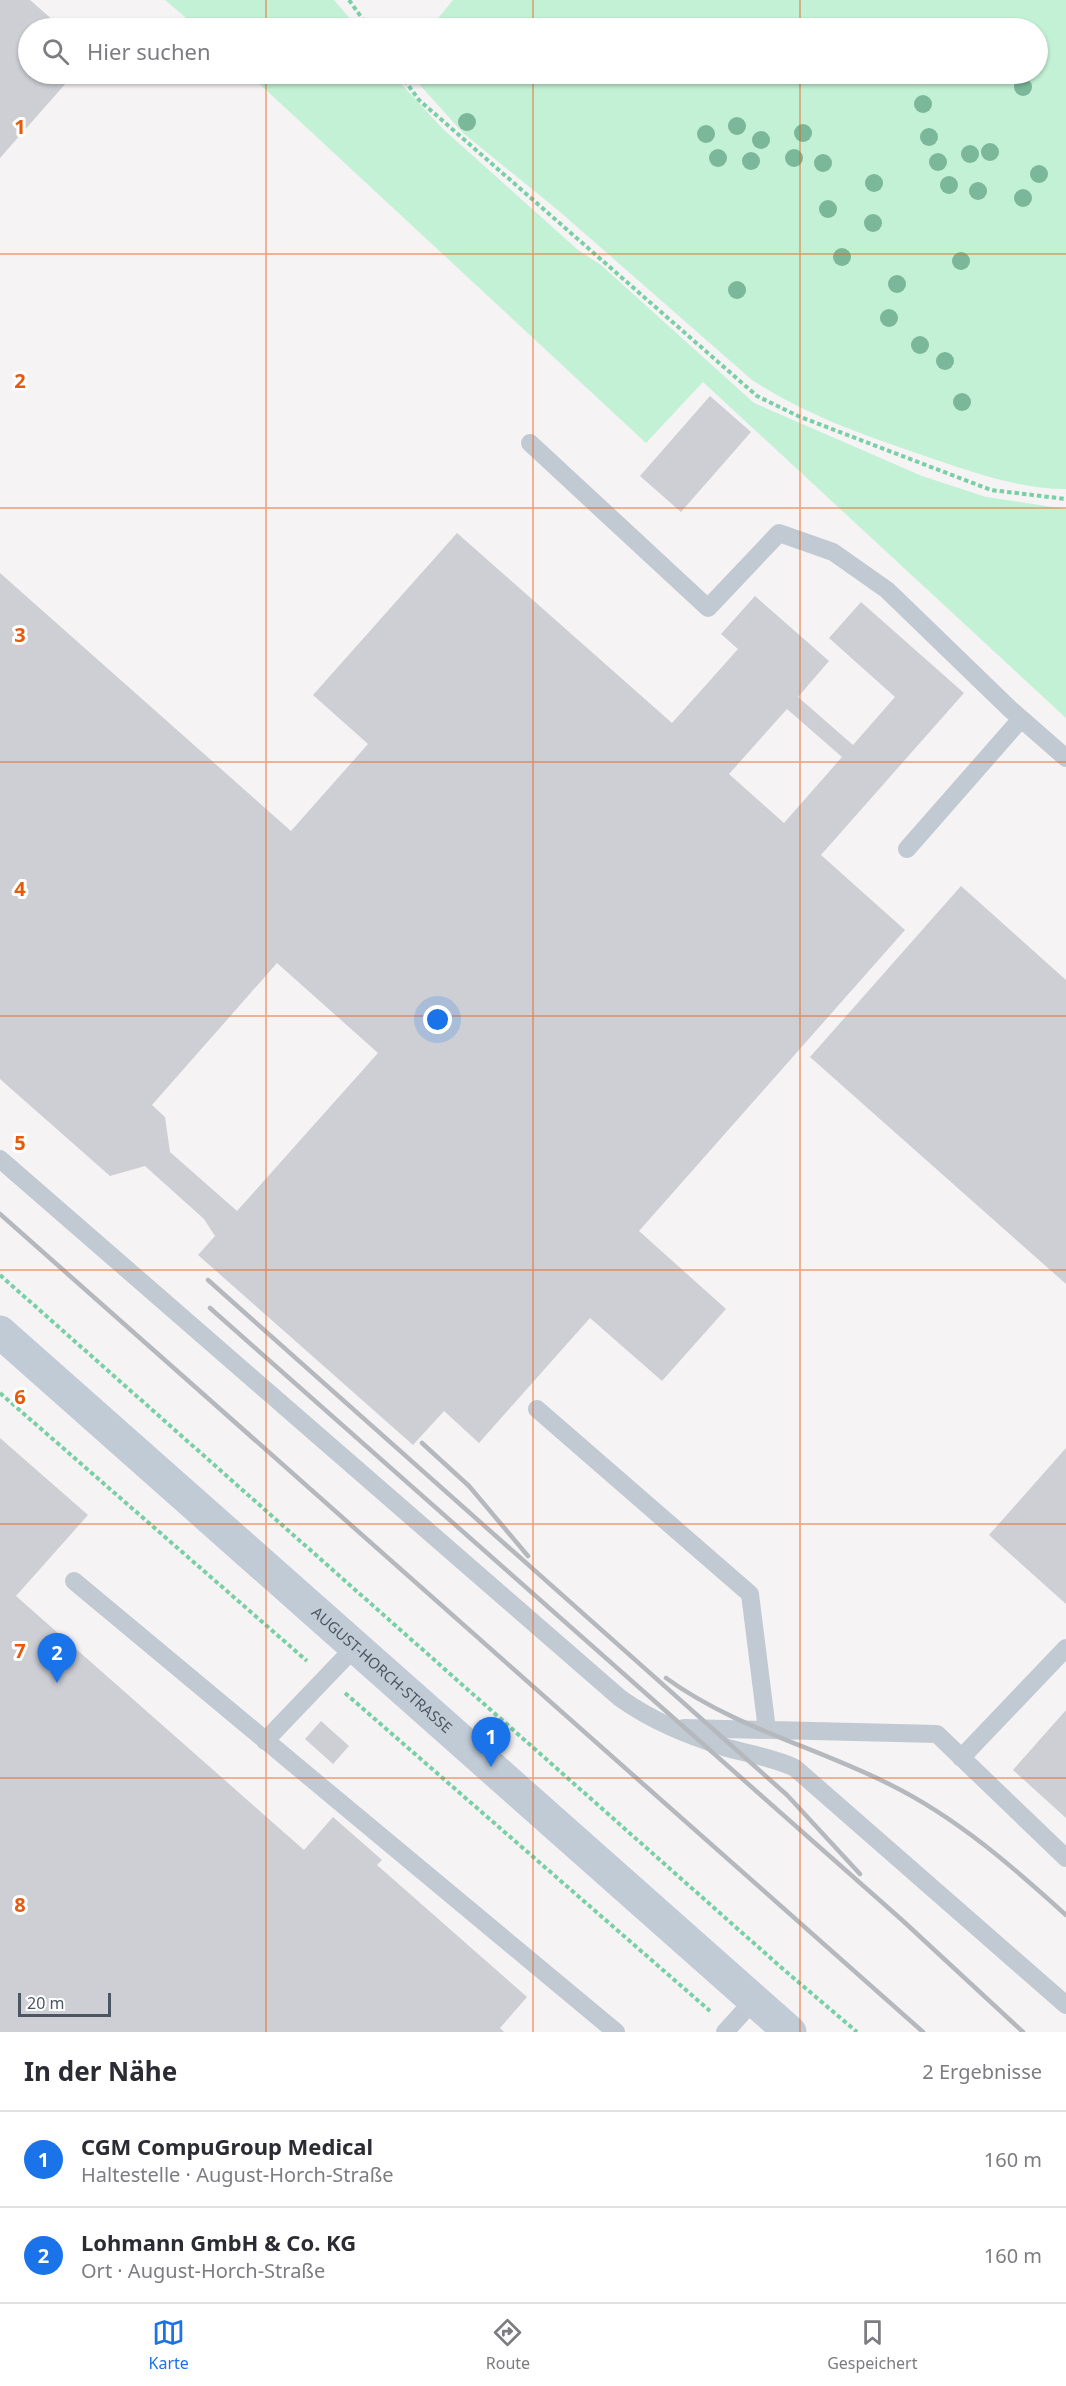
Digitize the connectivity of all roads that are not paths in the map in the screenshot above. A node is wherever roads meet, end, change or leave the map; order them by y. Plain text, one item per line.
1 (530, 442) dead end
2 (1021, 719) junction
3 (1066, 758) edge
4 (907, 849) dead end
5 (0, 1159) edge
6 (0, 1332) edge
7 (537, 1409) dead end
8 (74, 1581) dead end
9 (355, 1647) junction
10 (1066, 1647) edge
11 (670, 1727) junction
12 (767, 1730) junction
13 (265, 1741) junction
14 (961, 1758) junction
15 (1066, 1858) edge
16 (754, 2000) junction
17 (1066, 2005) edge
18 (727, 2030) edge
19 (616, 2032) edge
20 (789, 2032) edge

1 - 2 lane
2 - 3 lane
2 - 4 lane
5 - 11 lane
6 - 9 main road, AUGUST-HORCH-STRASSE
7 - 12 lane
8 - 13 lane
9 - 13 lane
9 - 16 main road, AUGUST-HORCH-STRASSE
10 - 14 lane
11 - 12 lane
11 - 17 lane
12 - 14 lane
13 - 19 lane
14 - 15 lane
16 - 18 lane
16 - 20 main road, AUGUST-HORCH-STRASSE

